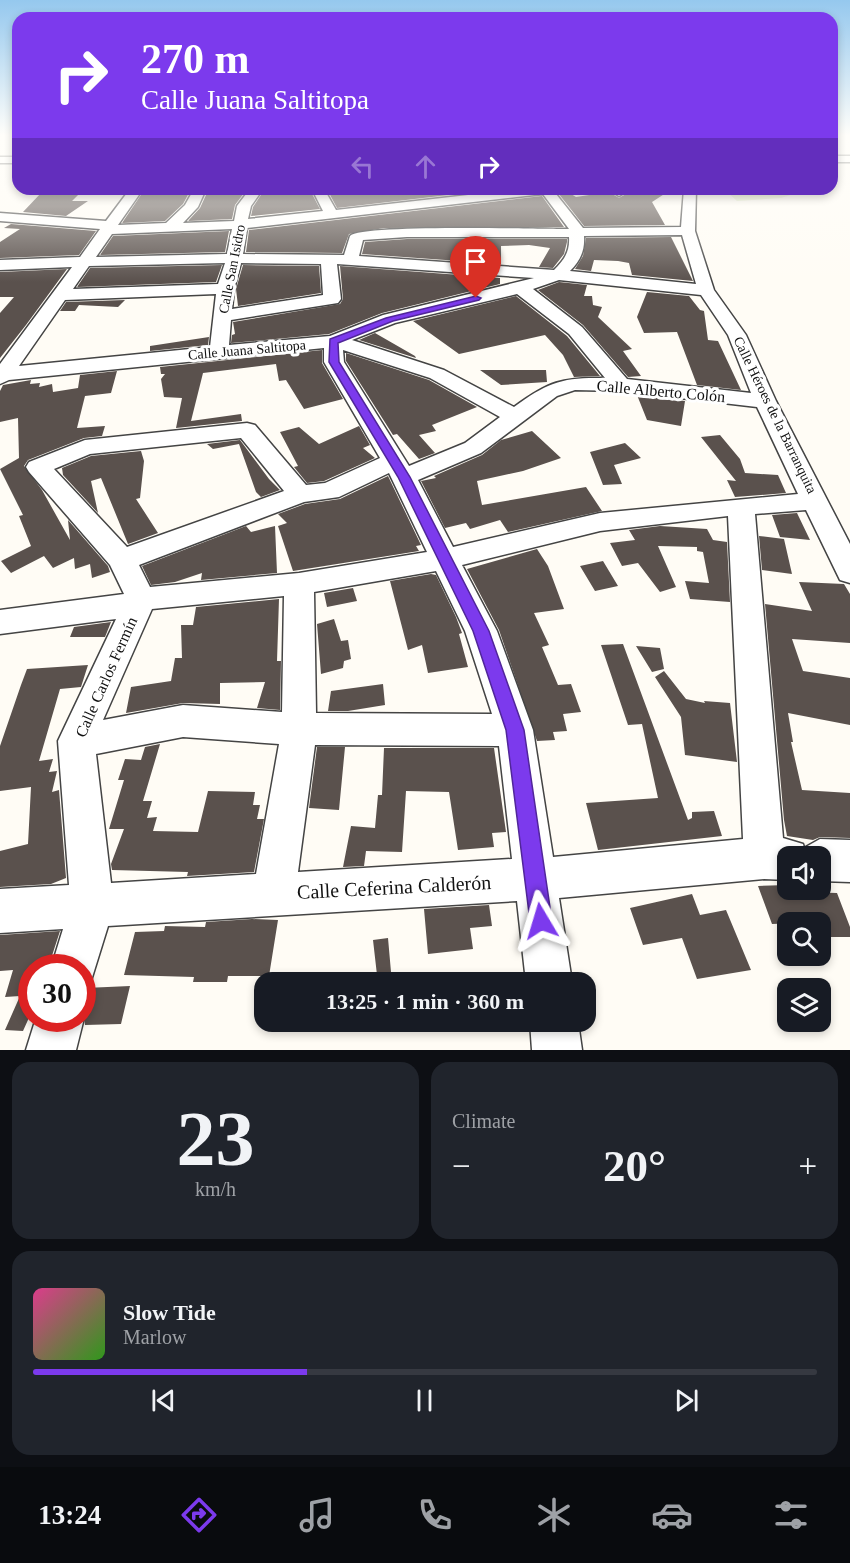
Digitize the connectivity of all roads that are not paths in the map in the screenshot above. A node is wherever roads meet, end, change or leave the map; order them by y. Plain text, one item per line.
1 (133, 195) edge
2 (197, 195) edge
3 (252, 195) edge
4 (321, 195) edge
5 (397, 195) edge
6 (504, 195) edge
7 (550, 195) edge
8 (690, 195) edge
9 (471, 199) junction
10 (403, 207) junction
11 (332, 215) junction
12 (0, 217) edge
13 (241, 224) junction
14 (109, 228) junction
15 (169, 229) junction
16 (688, 231) junction
17 (576, 232) junction
18 (508, 234) junction
19 (234, 259) junction
20 (329, 260) junction
21 (350, 260) junction
22 (81, 263) junction
23 (20, 264) junction
24 (0, 265) edge
25 (558, 274) junction
26 (0, 278) edge
27 (520, 288) junction
28 (225, 289) junction
29 (706, 290) junction
30 (59, 295) junction
31 (222, 316) junction
32 (333, 341) junction
33 (219, 354) junction
34 (2, 376) edge
35 (620, 385) junction
36 (765, 401) junction
37 (515, 416) junction
38 (399, 469) junction
39 (300, 494) junction
40 (817, 501) junction
41 (741, 506) junction
42 (445, 559) junction
43 (122, 560) junction
44 (850, 572) edge
45 (299, 584) junction
46 (140, 602) junction
47 (0, 622) edge
48 (299, 729) junction
49 (515, 730) junction
50 (76, 741) junction
51 (776, 858) edge
52 (831, 860) edge
53 (850, 861) edge
54 (536, 879) junction
55 (274, 893) junction
56 (92, 904) junction
57 (0, 911) edge
58 (78, 954) edge
59 (548, 972) edge
60 (56, 1032) edge
61 (555, 1032) edge
62 (51, 1050) edge
63 (557, 1050) edge

1 - 14 street
2 - 15 street
3 - 13 street, Calle San Isidro
4 - 11 street
5 - 10 street
6 - 9 street
7 - 17 street
8 - 16 street, Calle Héroes de la Barranquita
9 - 10 street
9 - 18 street
10 - 11 street
11 - 13 street
12 - 14 street
13 - 15 street
13 - 19 street, Calle San Isidro
14 - 15 street
14 - 22 street
16 - 17 street
16 - 29 street, Calle Héroes de la Barranquita
17 - 18 street
17 - 25 street
18 - 21 street
19 - 20 street
19 - 22 street
19 - 28 street, Calle San Isidro
20 - 21 street
20 - 31 street
21 - 25 street
22 - 23 street
22 - 30 street
23 - 24 street
23 - 26 street
25 - 27 street, Calle Juana Saltitopa
25 - 29 street
27 - 32 street, Calle Juana Saltitopa
27 - 35 street
28 - 30 street
28 - 31 street, Calle San Isidro
29 - 36 street, Calle Héroes de la Barranquita
30 - 34 street
31 - 33 street, Calle San Isidro
32 - 33 street, Calle Juana Saltitopa
32 - 37 street
32 - 38 street
33 - 34 street, Calle Juana Saltitopa
35 - 36 street, Calle Alberto Colón
35 - 37 street, Calle Alberto Colón
36 - 40 street, Calle Héroes de la Barranquita
37 - 38 street, Calle Alberto Colón
38 - 39 street, Calle Alberto Colón
38 - 42 street
39 - 43 street, Calle Alberto Colón
39 - 43 street, Calle Carlos Fermín
40 - 41 street
40 - 44 street, Calle Héroes de la Barranquita
41 - 42 street
41 - 51 street
42 - 45 street
42 - 49 street
43 - 46 street, Calle Carlos Fermín
45 - 46 street
45 - 48 street
46 - 47 street
46 - 50 street, Calle Carlos Fermín
48 - 49 street
48 - 50 street
48 - 55 street
49 - 54 street
50 - 56 street, Calle Carlos Fermín
51 - 54 street, Calle Ceferina Calderón
52 - 53 street
54 - 55 street, Calle Ceferina Calderón
54 - 59 street
55 - 56 street, Calle Ceferina Calderón
56 - 57 street, Calle Ceferina Calderón
56 - 58 street, Calle Carlos Fermín
60 - 62 street
61 - 63 street

